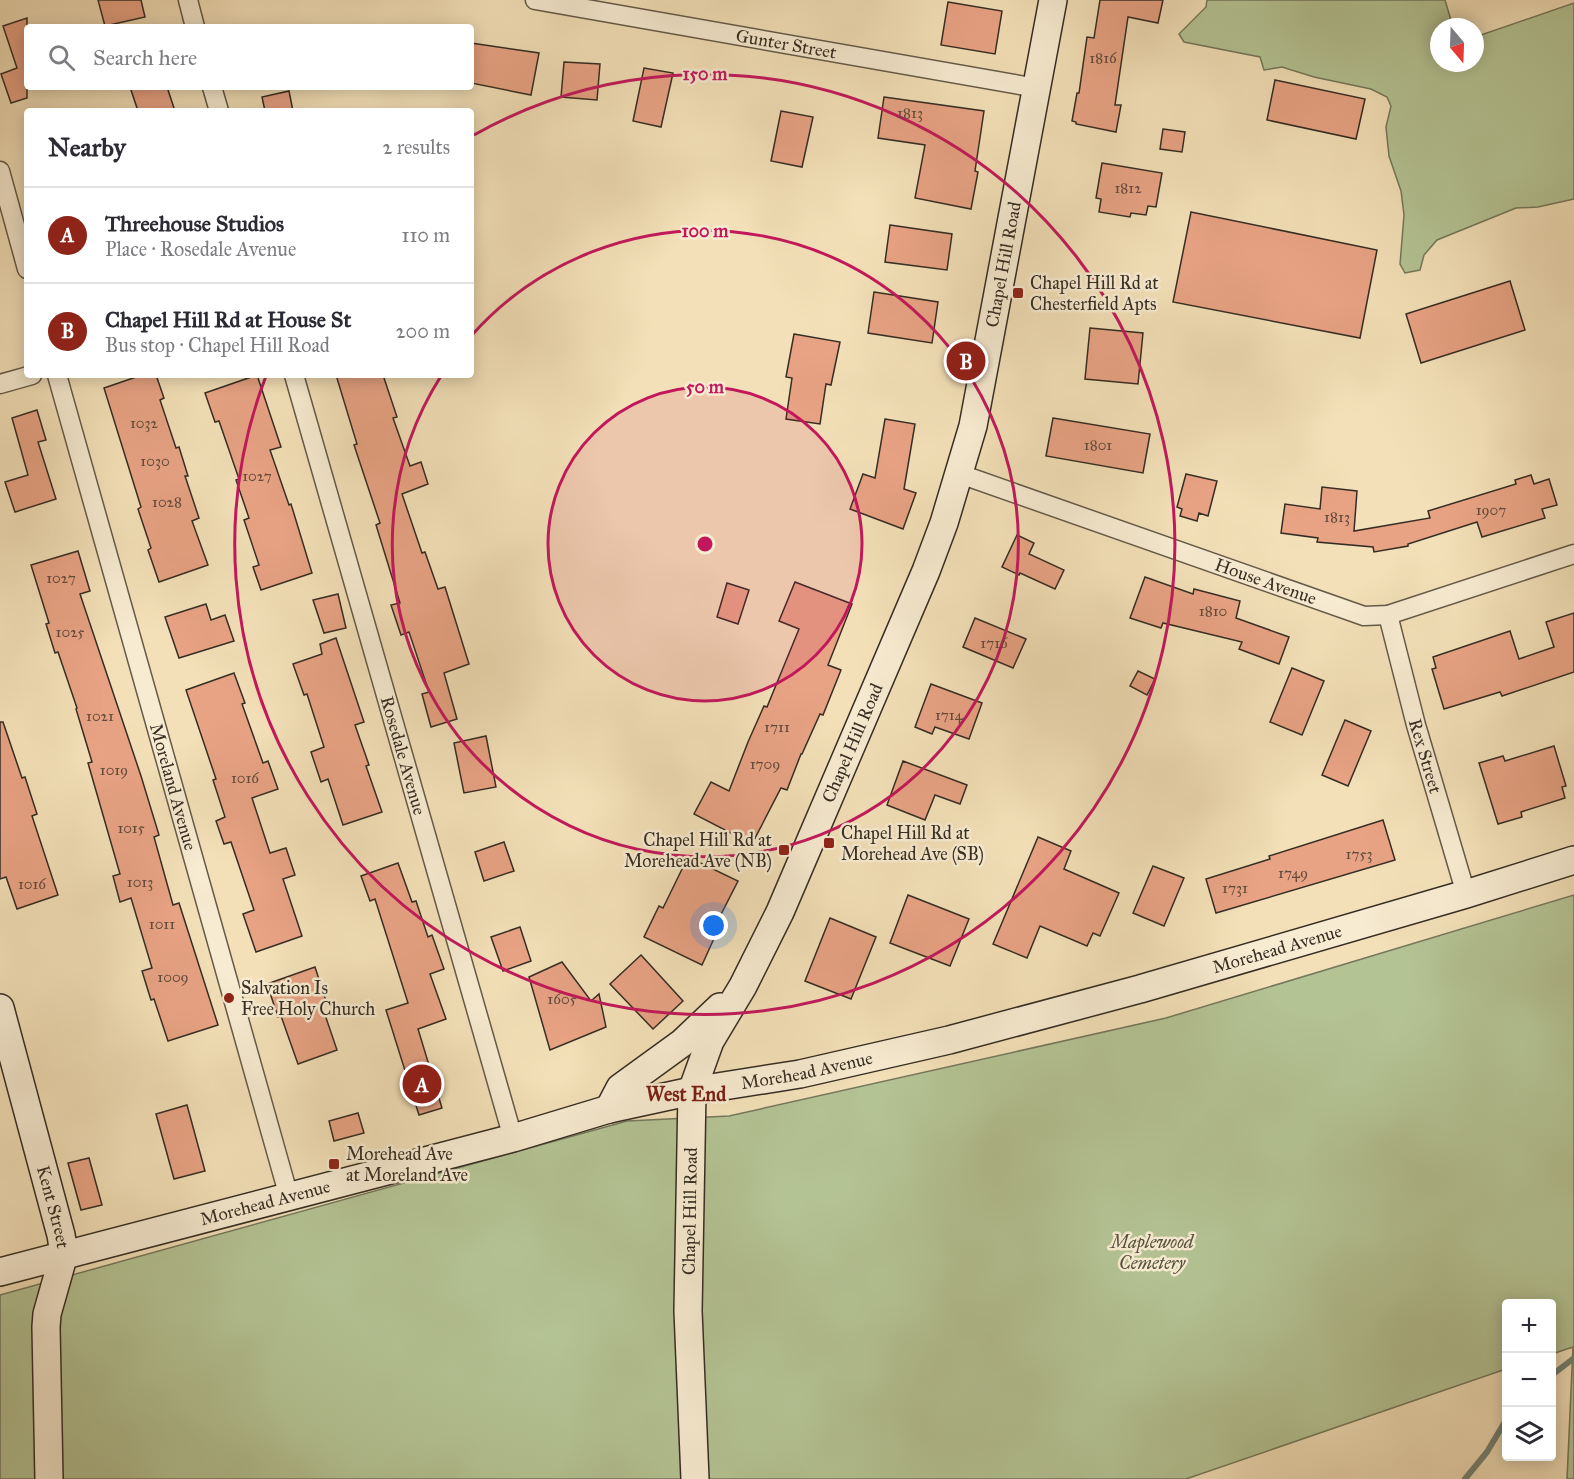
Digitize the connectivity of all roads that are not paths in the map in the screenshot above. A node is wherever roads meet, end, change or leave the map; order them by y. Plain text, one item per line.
1 (188, 0) edge
2 (535, 0) edge
3 (1053, 0) edge
4 (194, 24) edge
5 (1037, 88) junction
6 (213, 90) edge
7 (218, 108) edge
8 (0, 171) edge
9 (24, 258) edge
10 (24, 377) edge
11 (58, 378) edge
12 (295, 378) edge
13 (0, 384) edge
14 (960, 474) junction
15 (1574, 554) edge
16 (1388, 615) junction
17 (1574, 860) edge
18 (1466, 894) junction
19 (743, 986) junction
20 (0, 1008) edge
21 (692, 1091) junction
22 (609, 1109) junction
23 (513, 1138) junction
24 (289, 1197) junction
25 (64, 1254) junction
26 (0, 1272) edge
27 (49, 1479) edge
28 (695, 1479) edge

1 - 4 street
2 - 5 street, Gunter Street
3 - 5 street, Chapel Hill Road
5 - 14 street, Chapel Hill Road
6 - 7 street
8 - 9 street
10 - 13 street
11 - 24 street, Moreland Avenue
12 - 23 street, Rosedale Avenue
14 - 16 street, House Avenue
14 - 19 street, Chapel Hill Road
15 - 16 street, House Avenue
16 - 18 street, Rex Street
17 - 18 street, Morehead Avenue
18 - 21 street, Morehead Avenue
19 - 21 street, Chapel Hill Road
19 - 22 street
20 - 25 street, Kent Street
21 - 22 street, Morehead Avenue
21 - 28 street, Chapel Hill Road
22 - 23 street, Morehead Avenue
23 - 24 street, Morehead Avenue
24 - 25 street, Morehead Avenue
25 - 26 street, Morehead Avenue
25 - 27 street, Kent Street

